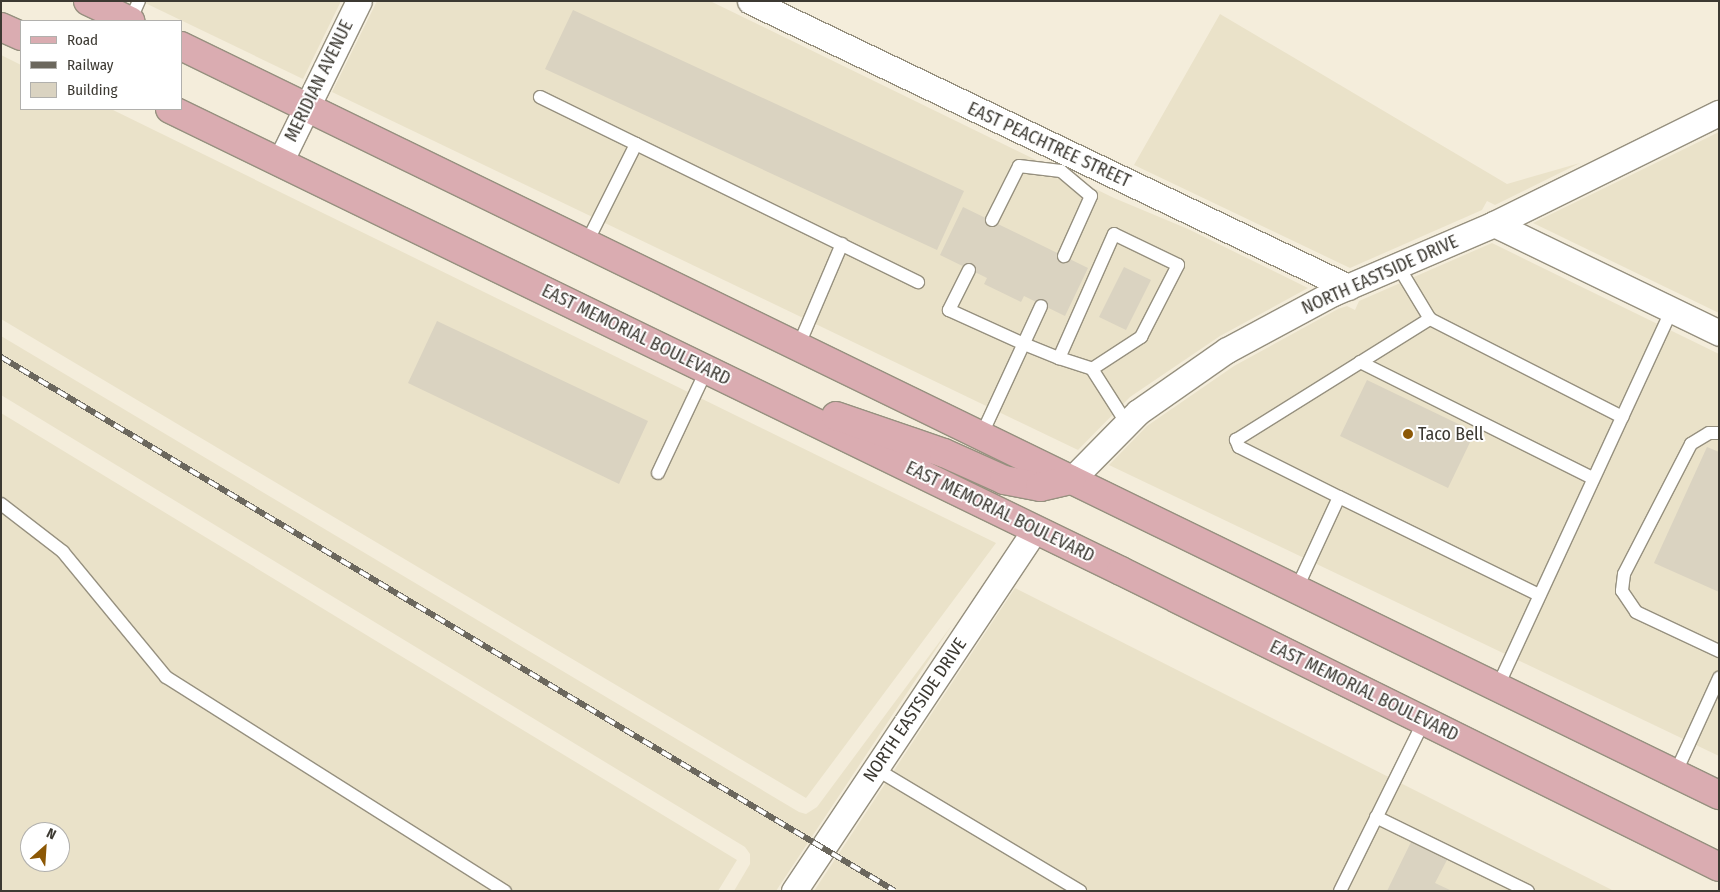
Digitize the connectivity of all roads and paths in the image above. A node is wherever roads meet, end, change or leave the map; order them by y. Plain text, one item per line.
1 (88, 1) edge
2 (139, 1) edge
3 (359, 1) edge
4 (750, 1) edge
5 (128, 20) edge
6 (130, 20) edge
7 (1, 27) edge
8 (20, 36) edge
9 (182, 46) edge
10 (540, 97) dead end
11 (307, 107) junction
12 (172, 110) edge
13 (1719, 113) edge
14 (636, 144) junction
15 (280, 162) junction
16 (1064, 163) junction
17 (992, 220) dead end
18 (1494, 224) junction
19 (586, 244) junction
20 (842, 244) junction
21 (1064, 256) dead end
22 (1398, 266) junction
23 (968, 270) dead end
24 (918, 282) dead end
25 (1348, 287) junction
26 (1041, 306) dead end
27 (1672, 310) junction
28 (1430, 319) junction
29 (1719, 333) edge
30 (1024, 344) junction
31 (798, 347) junction
32 (1059, 358) junction
33 (1360, 362) junction
34 (1092, 369) junction
35 (714, 373) junction
36 (1622, 417) junction
37 (1127, 424) junction
38 (1719, 433) edge
39 (981, 436) junction
40 (658, 473) dead end
41 (1593, 478) junction
42 (1071, 480) junction
43 (1339, 497) junction
44 (1, 504) edge
45 (1035, 529) junction
46 (1296, 590) junction
47 (1539, 595) junction
48 (1719, 651) edge
49 (1719, 678) edge
50 (1498, 688) junction
51 (1424, 721) junction
52 (876, 769) junction
53 (1675, 774) junction
54 (1719, 795) edge
55 (1376, 817) junction
56 (1719, 868) edge
57 (506, 891) edge
58 (794, 891) edge
59 (1080, 891) edge
60 (1340, 891) edge
61 (1528, 891) edge

1 - 5 main road
2 - 6 lane
3 - 11 street, MERIDIAN AVENUE
4 - 16 street, EAST PEACHTREE STREET
7 - 8 main road
9 - 11 main road
10 - 14 lane
11 - 15 street, MERIDIAN AVENUE
11 - 19 main road
12 - 15 main road, EAST MEMORIAL BOULEVARD
13 - 18 street, NORTH EASTSIDE DRIVE
14 - 19 lane
14 - 20 lane
15 - 35 main road, EAST MEMORIAL BOULEVARD
16 - 17 lane
16 - 21 lane
16 - 25 street, EAST PEACHTREE STREET
18 - 22 street, NORTH EASTSIDE DRIVE
18 - 27 street
19 - 31 main road
20 - 24 lane
20 - 31 lane
22 - 25 street, NORTH EASTSIDE DRIVE
22 - 28 lane
23 - 30 lane
25 - 37 street, NORTH EASTSIDE DRIVE
26 - 30 lane
27 - 29 street
27 - 36 lane
28 - 33 lane
28 - 36 lane
30 - 32 lane
30 - 39 lane
31 - 39 main road
32 - 34 lane
32 - 34 lane
33 - 41 lane
33 - 43 lane
34 - 37 lane
35 - 40 lane
35 - 42 main road
35 - 45 main road, EAST MEMORIAL BOULEVARD
36 - 41 lane
37 - 42 street, NORTH EASTSIDE DRIVE
38 - 48 lane
39 - 42 main road
41 - 47 lane
42 - 46 main road
43 - 46 lane
43 - 47 lane
44 - 57 lane
45 - 51 main road, EAST MEMORIAL BOULEVARD
45 - 52 street, NORTH EASTSIDE DRIVE
46 - 50 main road
47 - 50 lane
49 - 53 lane
50 - 53 main road
51 - 55 lane
51 - 56 main road, EAST MEMORIAL BOULEVARD
52 - 58 street, NORTH EASTSIDE DRIVE
52 - 59 lane
53 - 54 main road
55 - 60 lane
55 - 61 lane

